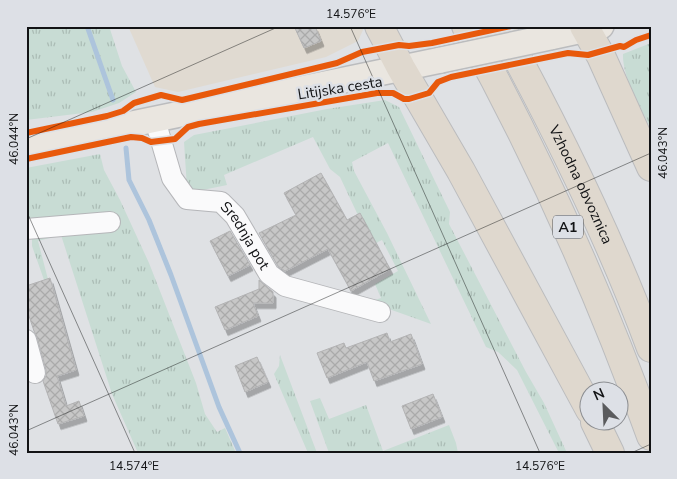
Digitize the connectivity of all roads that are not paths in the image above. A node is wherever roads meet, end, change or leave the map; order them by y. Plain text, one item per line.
1 (379, 26) edge
2 (466, 26) edge
3 (500, 26) edge
4 (590, 27) edge
5 (401, 68) junction
6 (155, 120) junction
7 (26, 146) edge
8 (651, 167) edge
9 (110, 222) dead end
10 (26, 228) edge
11 (380, 312) dead end
12 (26, 340) edge
13 (651, 348) edge
14 (35, 373) dead end
15 (580, 391) edge
16 (600, 432) edge
17 (651, 436) edge
18 (610, 453) edge

1 - 5 highway
2 - 17 highway, Vzhodna obvoznica / A1
3 - 13 highway, Vzhodna obvoznica / A1
4 - 5 main road, Litijska cesta, bridge
4 - 8 highway
5 - 6 main road, Litijska cesta
5 - 15 highway
6 - 7 main road, Litijska cesta
6 - 11 street, Srednja pot
9 - 10 street
12 - 14 street
16 - 18 highway

